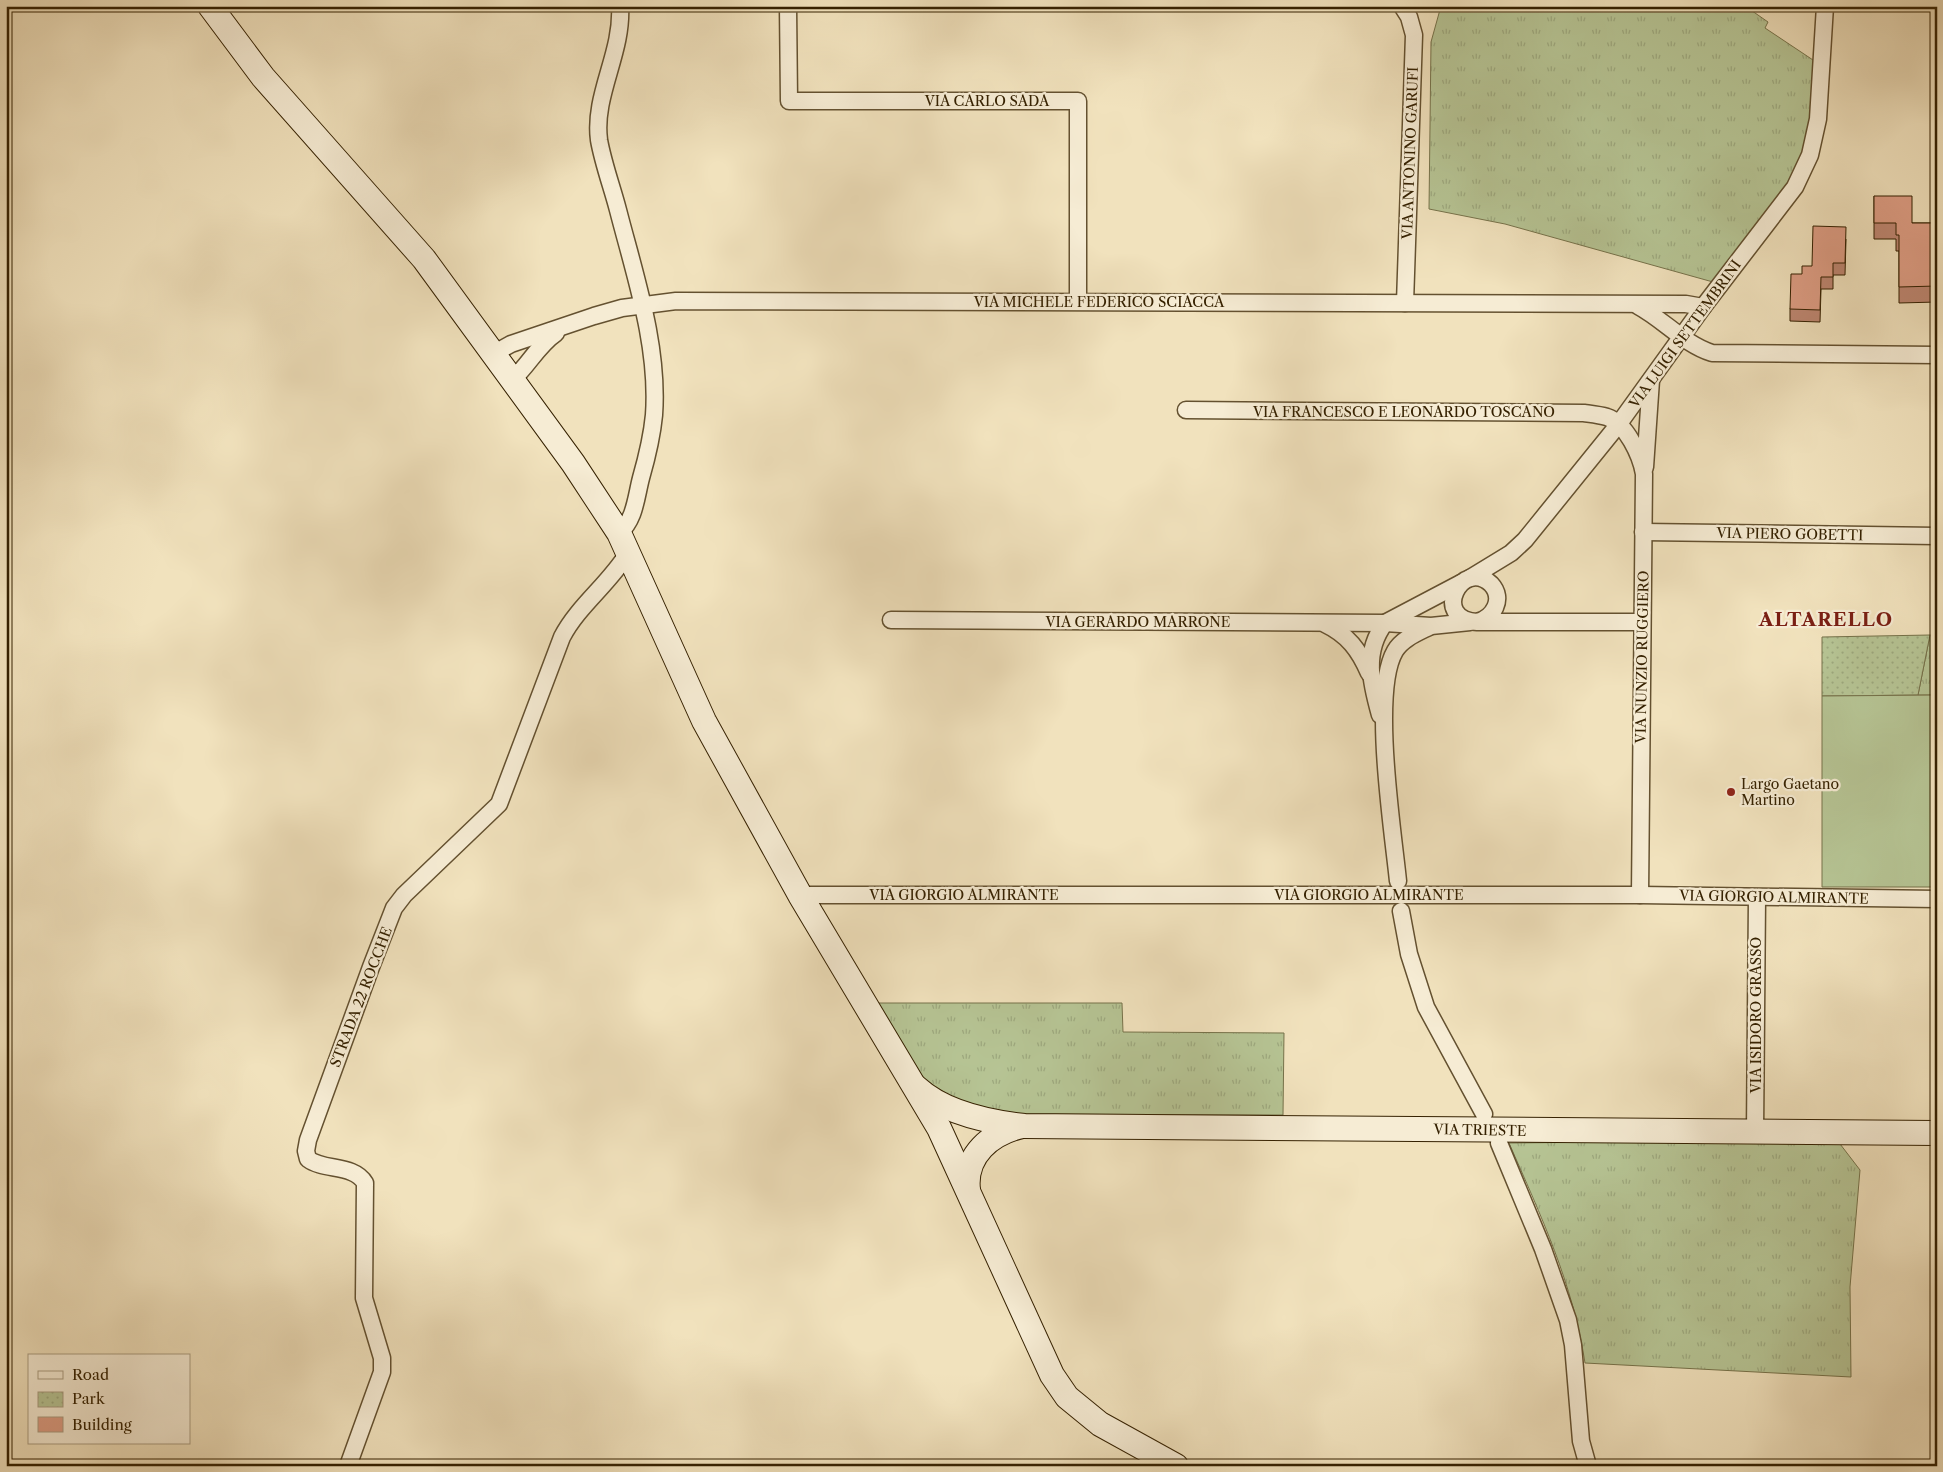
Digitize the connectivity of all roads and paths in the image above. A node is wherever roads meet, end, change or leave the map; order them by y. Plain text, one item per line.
1 (210, 6) edge
2 (620, 6) edge
3 (788, 6) edge
4 (1402, 6) edge
5 (1825, 6) edge
6 (1837, 6) edge
7 (1821, 47) junction
8 (1078, 301) junction
9 (1405, 303) junction
10 (643, 304) junction
11 (1635, 305) junction
12 (1703, 307) junction
13 (566, 326) junction
14 (1682, 337) junction
15 (493, 354) junction
16 (1937, 355) edge
17 (512, 380) junction
18 (1651, 380) junction
19 (1186, 410) dead end
20 (1618, 425) junction
21 (1644, 474) junction
22 (1643, 532) junction
23 (1937, 536) edge
24 (624, 543) junction
25 (1466, 580) junction
26 (891, 620) dead end
27 (1473, 622) junction
28 (1642, 622) junction
29 (1323, 623) junction
30 (1385, 623) junction
31 (1431, 626) junction
32 (1370, 676) junction
33 (1384, 726) junction
34 (1398, 881) dead end
35 (800, 895) junction
36 (1640, 895) junction
37 (1756, 898) junction
38 (1937, 899) edge
39 (1401, 911) dead end
40 (910, 1082) junction
41 (1484, 1114) dead end
42 (989, 1130) junction
43 (1755, 1133) junction
44 (1937, 1133) edge
45 (944, 1138) junction
46 (1499, 1143) dead end
47 (968, 1190) junction
48 (1580, 1417) junction
49 (1581, 1441) junction
50 (348, 1466) edge
51 (1176, 1466) edge
52 (1575, 1466) edge
53 (1588, 1466) edge
54 (1600, 1466) edge

1 - 15 street
2 - 10 street
3 - 8 street, VIA CARLO SADA
4 - 9 street, VIA ANTONINO GARUFI
5 - 7 street, VIA LUIGI SETTEMBRINI
6 - 7 street
7 - 12 street, VIA LUIGI SETTEMBRINI
8 - 9 street, VIA MICHELE FEDERICO SCIACCA
8 - 10 street, VIA MICHELE FEDERICO SCIACCA
9 - 11 street, VIA MICHELE FEDERICO SCIACCA
10 - 13 street, VIA MICHELE FEDERICO SCIACCA
10 - 24 street
11 - 12 street, VIA MICHELE FEDERICO SCIACCA
11 - 14 street
12 - 14 street, VIA LUIGI SETTEMBRINI
13 - 15 street, VIA MICHELE FEDERICO SCIACCA
13 - 17 street
14 - 16 street
14 - 18 street, VIA LUIGI SETTEMBRINI
15 - 17 street
17 - 24 street
18 - 20 street, VIA LUIGI SETTEMBRINI
18 - 21 street
19 - 20 street, VIA FRANCESCO E LEONARDO TOSCANO
20 - 21 street, VIA NUNZIO RUGGIERO
20 - 25 street, VIA LUIGI SETTEMBRINI
21 - 22 street, VIA NUNZIO RUGGIERO
22 - 23 street, VIA PIERO GOBETTI
22 - 28 street, VIA NUNZIO RUGGIERO
24 - 35 street
24 - 50 street, STRADA 22 ROCCHE
25 - 27 street
25 - 27 street
25 - 30 street, VIA LUIGI SETTEMBRINI
26 - 29 street, VIA GERARDO MARRONE
27 - 28 street
27 - 31 street
28 - 36 street, VIA NUNZIO RUGGIERO
29 - 30 street, VIA GERARDO MARRONE
29 - 32 street
30 - 31 street, VIA GERARDO MARRONE
30 - 32 street
31 - 33 street
32 - 33 street
33 - 34 street
35 - 36 street, VIA GIORGIO ALMIRANTE
35 - 40 street
36 - 37 street, VIA GIORGIO ALMIRANTE
37 - 38 street, VIA GIORGIO ALMIRANTE
37 - 43 street, VIA ISIDORO GRASSO
39 - 41 street
40 - 42 street
40 - 45 street
42 - 43 street, VIA TRIESTE
42 - 45 street
42 - 47 street
43 - 44 street, VIA TRIESTE
45 - 47 street
46 - 48 street
47 - 51 street
48 - 49 street
48 - 54 street
49 - 52 street
49 - 53 street

